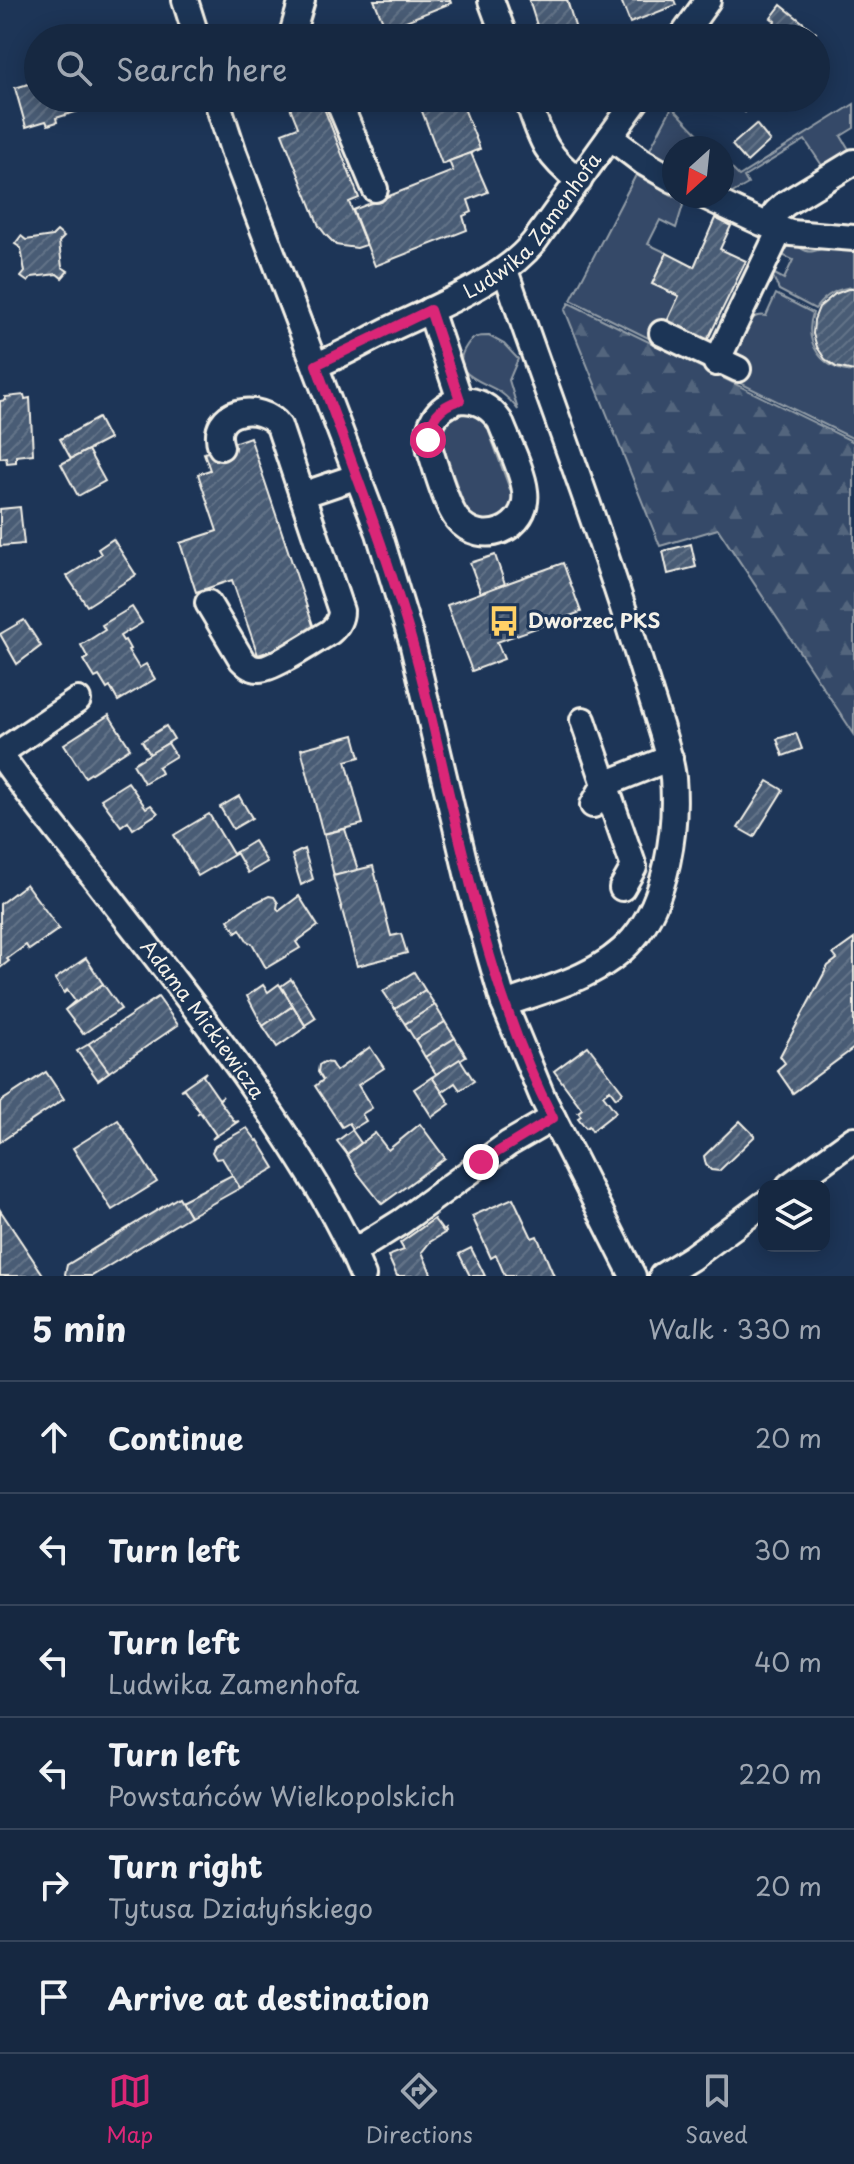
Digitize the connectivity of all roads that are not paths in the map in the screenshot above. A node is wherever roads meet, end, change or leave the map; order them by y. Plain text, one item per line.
1 (185, 0) edge
2 (302, 0) edge
3 (491, 0) edge
4 (708, 0) edge
5 (193, 24) edge
6 (296, 24) edge
7 (500, 24) edge
8 (691, 24) edge
9 (221, 112) edge
10 (343, 112) edge
11 (532, 112) edge
12 (628, 112) edge
13 (610, 137) junction
14 (854, 162) edge
15 (662, 173) edge
16 (579, 181) junction
17 (375, 189) dead end
18 (731, 208) edge
19 (775, 228) junction
20 (853, 235) edge
21 (505, 270) junction
22 (430, 310) junction
23 (662, 333) dead end
24 (316, 365) junction
25 (460, 400) junction
26 (221, 447) dead end
27 (358, 476) junction
28 (302, 495) junction
29 (208, 603) dead end
30 (78, 700) dead end
31 (0, 754) edge
32 (670, 758) junction
33 (9, 787) edge
34 (602, 806) dead end
35 (504, 1004) junction
36 (553, 1118) junction
37 (854, 1139) edge
38 (797, 1180) edge
39 (758, 1208) edge
40 (353, 1268) edge
41 (633, 1276) edge
42 (662, 1276) edge

1 - 5 street
2 - 6 street
3 - 7 street
4 - 8 street
9 - 24 street
10 - 17 street
11 - 16 street
12 - 13 street, Ludwika Zamenhofa
13 - 15 street
13 - 16 street, Ludwika Zamenhofa
14 - 19 street
16 - 21 street, Ludwika Zamenhofa
18 - 19 street
19 - 20 street
19 - 23 street
21 - 22 street, Ludwika Zamenhofa
21 - 32 street
22 - 24 street, Ludwika Zamenhofa
22 - 25 street
24 - 27 street
25 - 25 street
26 - 28 street
27 - 28 street
27 - 35 street
28 - 29 street
30 - 31 street
31 - 33 street, Adama Mickiewicza
32 - 34 street
32 - 35 street
33 - 40 street, Adama Mickiewicza
35 - 36 street
36 - 40 street
36 - 41 street
37 - 38 street
39 - 42 street

